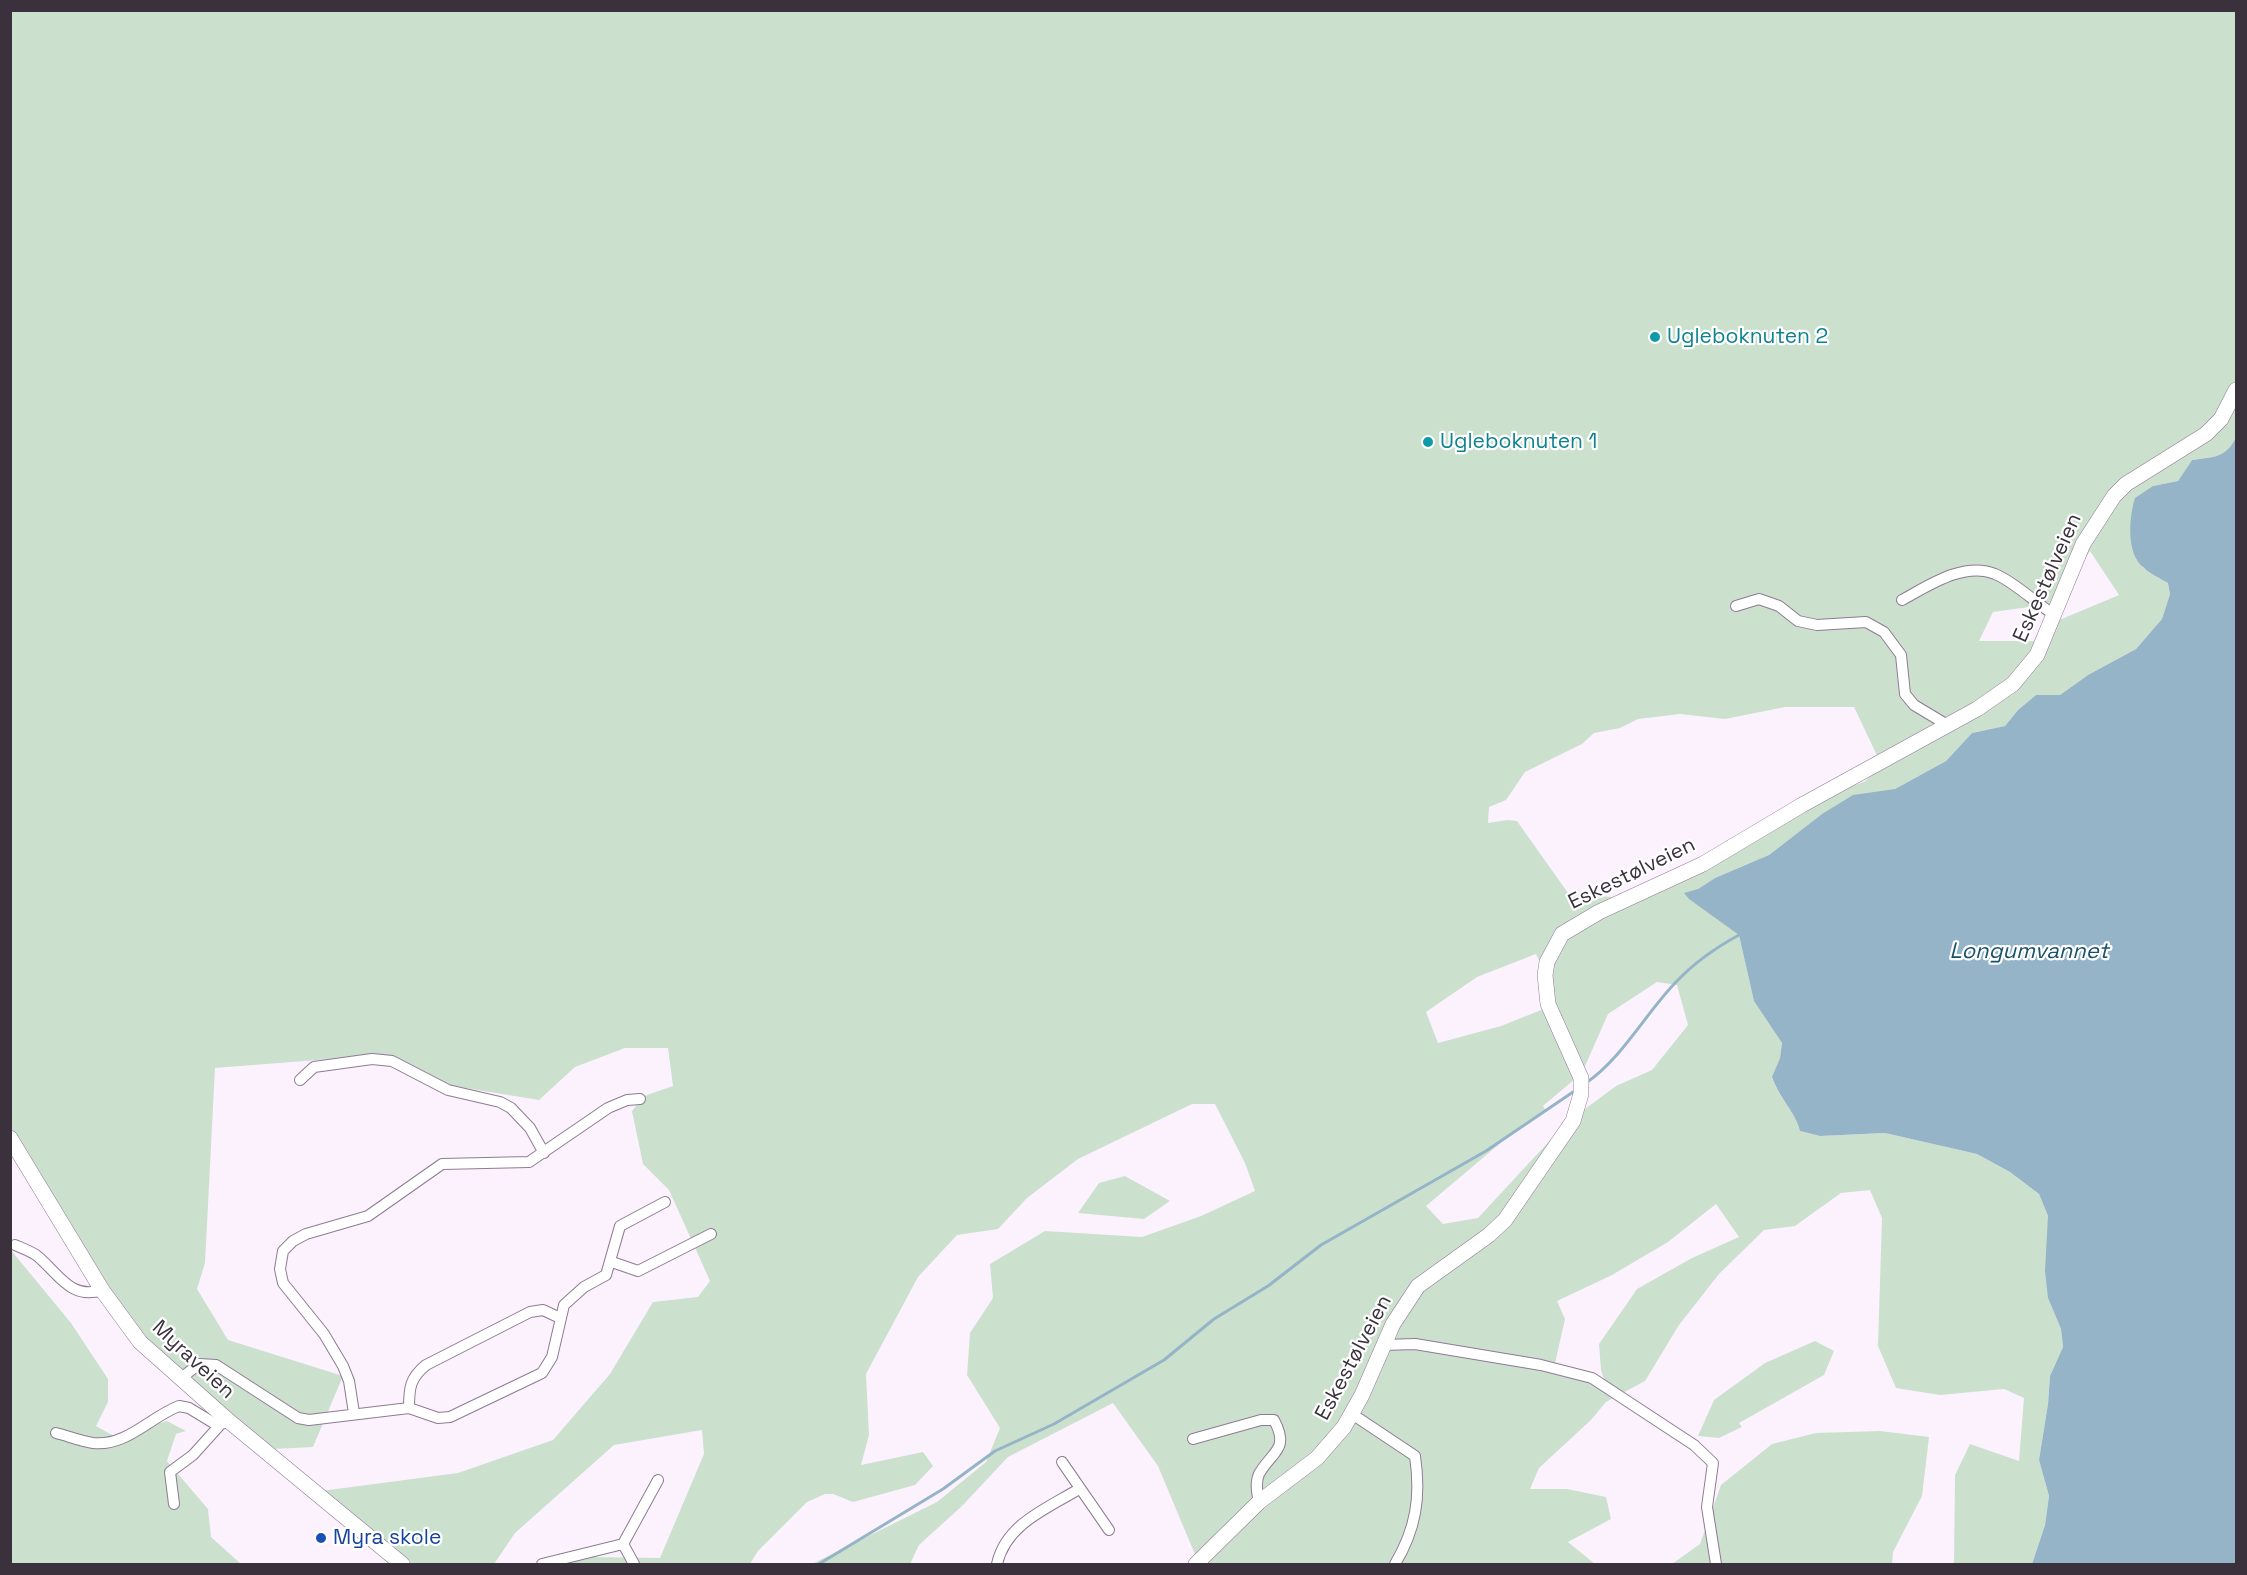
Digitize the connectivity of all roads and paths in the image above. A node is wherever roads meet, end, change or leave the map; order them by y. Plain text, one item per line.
1 (2236, 390) edge
2 (1902, 600) dead end
3 (1736, 606) dead end
4 (2053, 614) junction
5 (1949, 726) junction
6 (300, 1080) dead end
7 (640, 1099) dead end
8 (10, 1138) edge
9 (544, 1153) junction
10 (665, 1202) dead end
11 (711, 1234) dead end
12 (15, 1245) dead end
13 (612, 1262) junction
14 (102, 1290) junction
15 (560, 1318) junction
16 (1384, 1345) junction
17 (180, 1379) junction
18 (409, 1408) junction
19 (354, 1413) junction
20 (1352, 1414) junction
21 (225, 1424) junction
22 (56, 1432) dead end
23 (1193, 1438) dead end
24 (1062, 1462) dead end
25 (658, 1480) dead end
26 (1079, 1489) junction
27 (1259, 1502) junction
28 (174, 1504) dead end
29 (1108, 1530) dead end
30 (623, 1544) junction
31 (402, 1564) edge
32 (542, 1564) edge
33 (634, 1564) edge
34 (997, 1564) edge
35 (1196, 1564) edge
36 (1395, 1564) edge
37 (1716, 1564) edge

1 - 4 main road, Eskestølveien
2 - 4 street
3 - 5 street
4 - 5 main road, Eskestølveien
5 - 16 main road, Eskestølveien
6 - 9 street
7 - 9 street
8 - 14 main road, Myraveien
9 - 19 street
10 - 13 street
11 - 13 street
12 - 14 street
13 - 15 street
14 - 17 main road, Myraveien
15 - 18 street
15 - 18 street
16 - 20 main road, Eskestølveien
16 - 37 street
17 - 19 street
17 - 21 main road, Myraveien
18 - 19 street
20 - 27 main road, Eskestølveien
20 - 36 street
21 - 22 street
21 - 28 street
21 - 31 main road, Myraveien
23 - 27 street
24 - 26 street
25 - 30 street
26 - 29 street
26 - 34 street
27 - 35 main road, Eskestølveien
30 - 32 street
30 - 33 street

